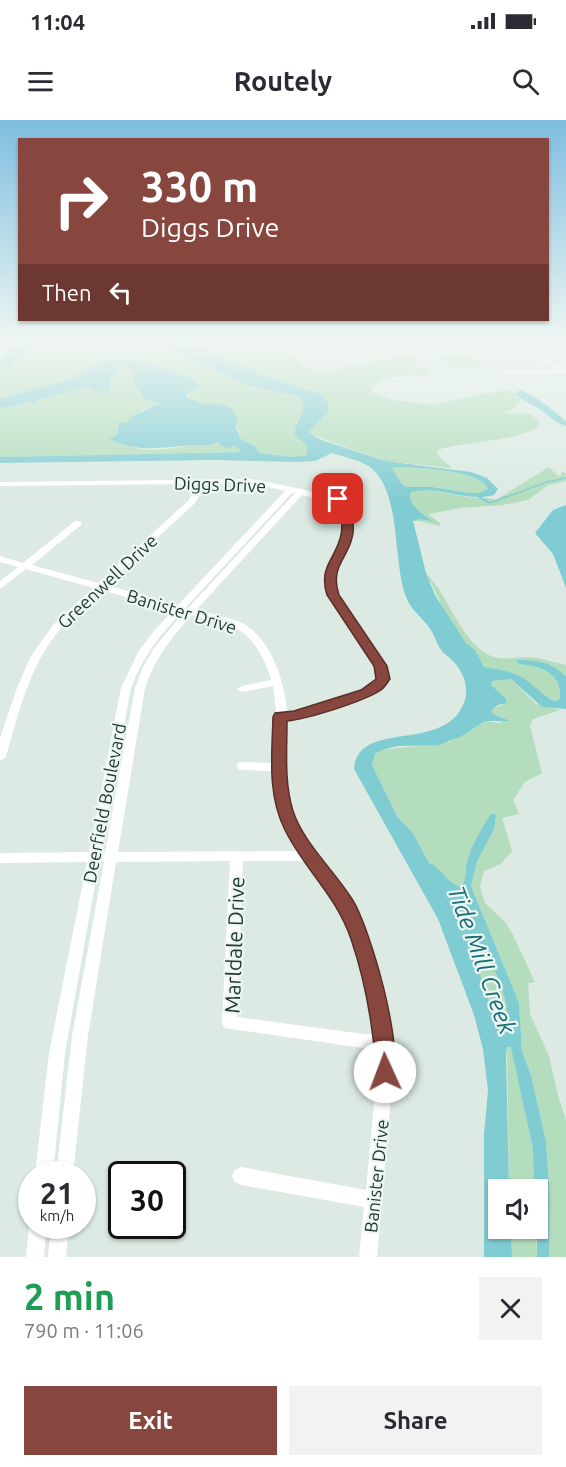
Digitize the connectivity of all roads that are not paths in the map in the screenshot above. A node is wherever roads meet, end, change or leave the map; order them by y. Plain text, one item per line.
1 (199, 482) junction
2 (0, 484) edge
3 (296, 490) junction
4 (78, 523) dead end
5 (0, 560) edge
6 (24, 566) junction
7 (0, 586) edge
8 (100, 587) junction
9 (184, 610) junction
10 (278, 682) junction
11 (242, 689) dead end
12 (280, 717) junction
13 (1, 750) edge
14 (242, 766) dead end
15 (279, 768) junction
16 (311, 856) junction
17 (94, 857) junction
18 (112, 857) junction
19 (237, 857) junction
20 (0, 858) edge
21 (384, 1041) junction
22 (45, 1161) edge
23 (66, 1161) edge
24 (241, 1176) dead end
25 (374, 1200) junction
26 (36, 1239) edge
27 (59, 1239) edge
28 (34, 1257) edge
29 (57, 1257) edge
30 (368, 1257) edge

1 - 2 street, Diggs Drive
1 - 3 street, Diggs Drive
1 - 8 street, Greenwell Drive
3 - 9 street, Deerfield Boulevard
3 - 12 street, Diggs Drive
4 - 6 street
5 - 6 street, Banister Drive
6 - 7 street
6 - 8 street, Banister Drive
8 - 9 street, Banister Drive
8 - 13 street, Greenwell Drive
9 - 10 street, Banister Drive
9 - 17 street, Deerfield Boulevard
9 - 18 street, Deerfield Boulevard
10 - 11 street
10 - 12 street, Banister Drive
12 - 15 street, Banister Drive
14 - 15 street
15 - 16 street, Banister Drive
16 - 19 street
16 - 21 street, Banister Drive
17 - 18 street
17 - 20 street
17 - 22 street, Deerfield Boulevard
18 - 19 street
18 - 23 street, Deerfield Boulevard
19 - 21 street, Marldale Drive
21 - 25 street, Banister Drive
24 - 25 street
25 - 30 street, Banister Drive
26 - 28 street
27 - 29 street

